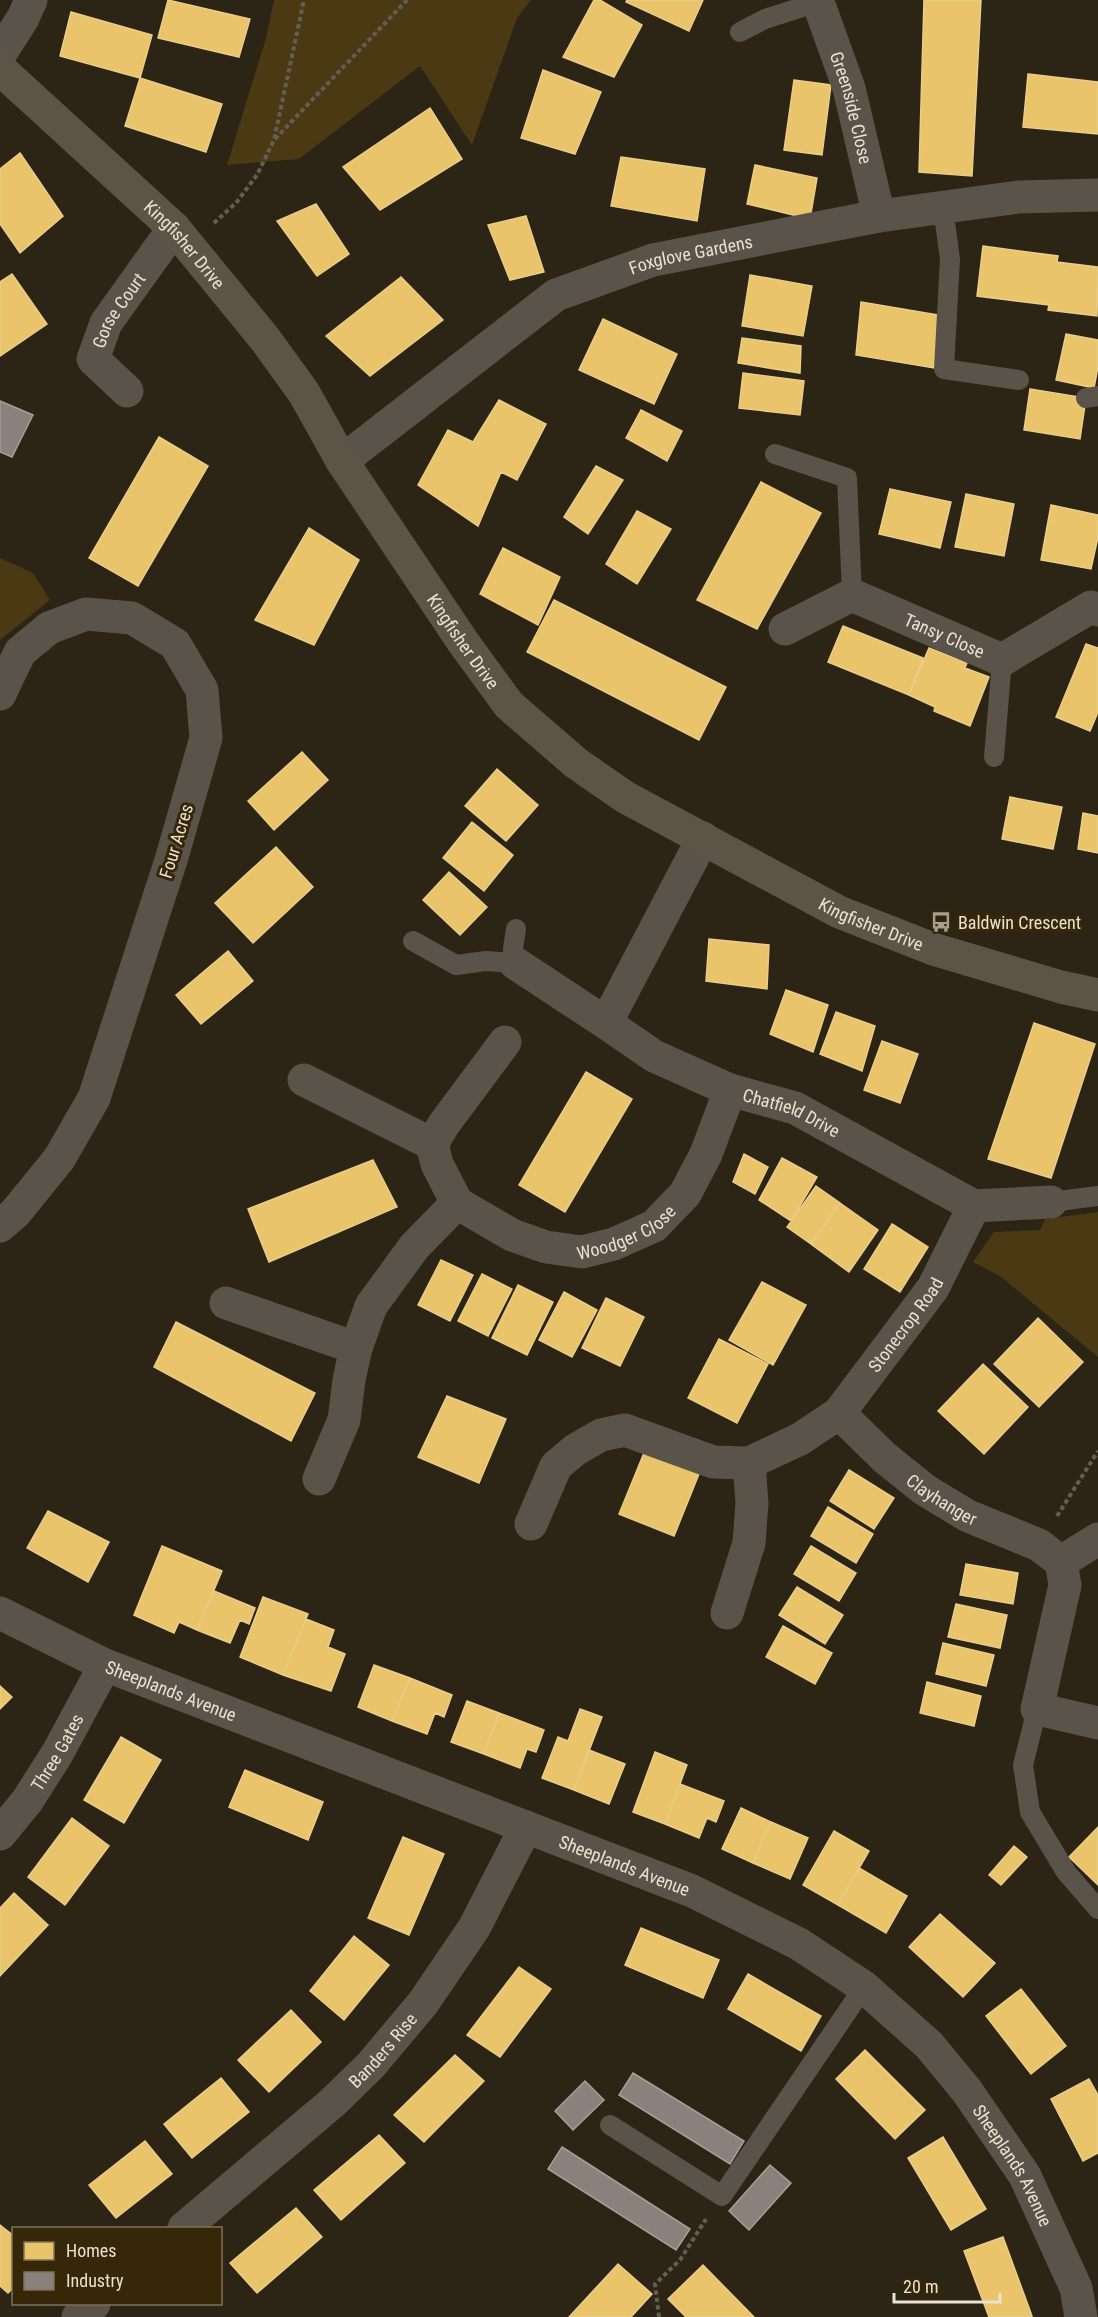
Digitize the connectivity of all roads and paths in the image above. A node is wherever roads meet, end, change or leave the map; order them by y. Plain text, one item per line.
1 (31, 0) edge
2 (304, 0) edge
3 (407, 0) edge
4 (818, 2) joint
5 (740, 32) dead end
6 (0, 54) edge
7 (0, 69) edge
8 (274, 140) junction
9 (1098, 195) edge
10 (943, 208) junction
11 (879, 216) junction
12 (182, 237) junction
13 (1019, 380) dead end
14 (127, 391) dead end
15 (775, 454) dead end
16 (342, 461) junction
17 (852, 595) junction
18 (1098, 610) edge
19 (785, 629) dead end
20 (1002, 660) junction
21 (0, 694) edge
22 (994, 757) dead end
23 (703, 838) junction
24 (516, 929) dead end
25 (413, 941) dead end
26 (515, 963) junction
27 (1098, 994) edge
28 (606, 1023) junction
29 (505, 1042) dead end
30 (304, 1080) dead end
31 (730, 1090) junction
32 (432, 1144) junction
33 (1098, 1196) edge
34 (1051, 1202) joint
35 (457, 1203) junction
36 (974, 1206) junction
37 (0, 1226) edge
38 (226, 1303) dead end
39 (356, 1347) junction
40 (839, 1413) junction
41 (1098, 1451) edge
42 (749, 1463) junction
43 (319, 1479) dead end
44 (531, 1524) dead end
45 (1098, 1539) edge
46 (1050, 1553) junction
47 (0, 1613) edge
48 (727, 1613) dead end
49 (105, 1665) junction
50 (1037, 1709) junction
51 (1098, 1723) edge
52 (526, 1827) junction
53 (0, 1834) edge
54 (1098, 1909) edge
55 (864, 1987) junction
56 (610, 2125) dead end
57 (722, 2196) junction
58 (186, 2227) edge
59 (93, 2305) edge
60 (78, 2317) edge
61 (659, 2317) edge
62 (1082, 2317) edge

1 - 6 street
2 - 8 path
3 - 8 path
4 - 5 lane
4 - 11 street, Greenside Close
7 - 12 street, Kingfisher Drive
8 - 12 path
9 - 10 street, Foxglove Gardens
10 - 11 street, Foxglove Gardens
10 - 13 lane
11 - 16 street, Foxglove Gardens
12 - 14 street, Gorse Court
12 - 16 street, Kingfisher Drive
15 - 17 lane
16 - 23 street, Kingfisher Drive
17 - 19 street
17 - 20 street, Tansy Close
18 - 20 street, Tansy Close
20 - 22 lane
21 - 37 street, Four Acres
23 - 27 street, Kingfisher Drive
23 - 28 street
24 - 26 lane
25 - 26 lane
26 - 28 street, Chatfield Drive
28 - 31 street, Chatfield Drive
29 - 32 street
30 - 32 street
31 - 35 street, Woodger Close
31 - 36 street, Chatfield Drive
32 - 35 street
33 - 34 lane
34 - 36 street
35 - 39 street
36 - 40 street, Stonecrop Road
38 - 39 street
39 - 43 street
40 - 42 street, Stonecrop Road
40 - 46 street, Clayhanger
41 - 46 path
42 - 44 street, Stonecrop Road
42 - 48 street
45 - 46 street
46 - 50 street
47 - 49 street, Sheeplands Avenue
49 - 52 street, Sheeplands Avenue
49 - 53 street, Three Gates
50 - 51 street
50 - 54 lane
52 - 55 street, Sheeplands Avenue
52 - 58 street, Banders Rise
55 - 57 lane
55 - 62 street, Sheeplands Avenue
56 - 57 lane
57 - 61 path
59 - 60 street

